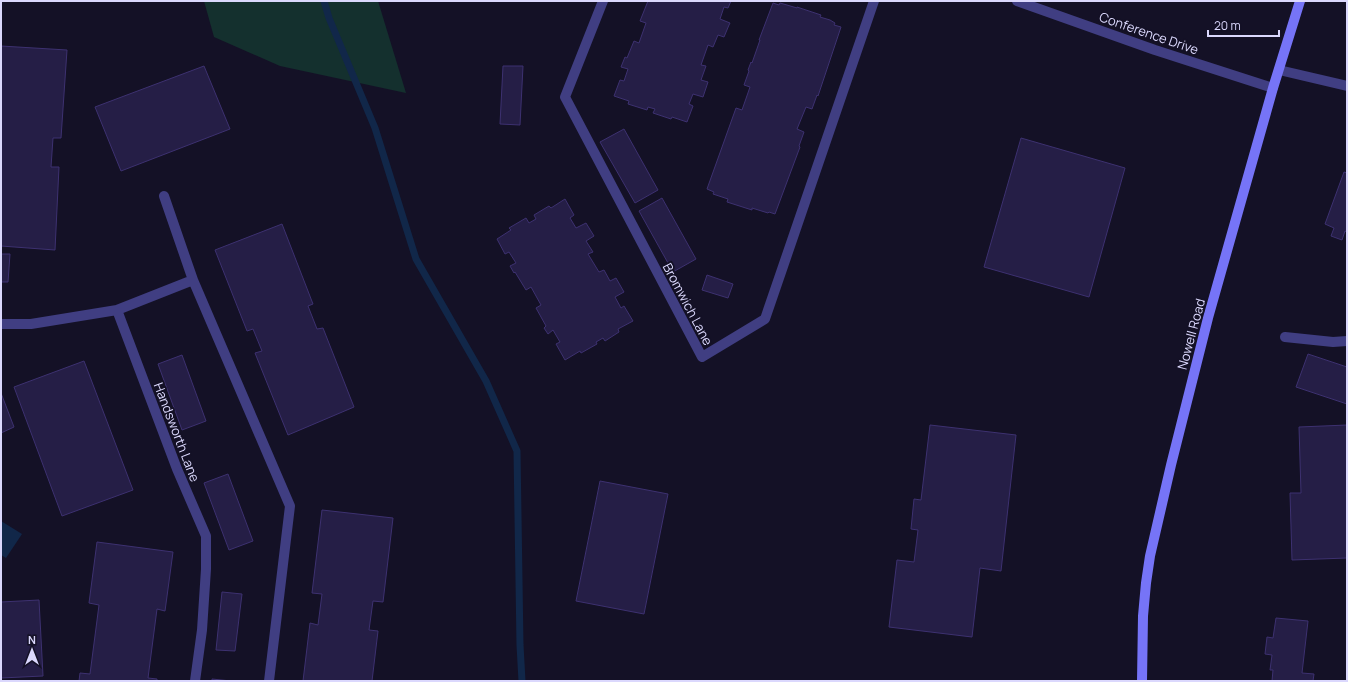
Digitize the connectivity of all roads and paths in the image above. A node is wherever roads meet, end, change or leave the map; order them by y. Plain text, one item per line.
1 (603, 1) edge
2 (874, 1) edge
3 (1017, 1) edge
4 (1300, 1) edge
5 (1279, 70) junction
6 (1347, 86) edge
7 (1273, 88) junction
8 (164, 196) dead end
9 (193, 280) junction
10 (116, 310) junction
11 (1, 324) edge
12 (1285, 336) dead end
13 (1347, 341) edge
14 (195, 681) edge
15 (269, 681) edge
16 (1142, 681) edge

1 - 2 street, Bromwich Lane
3 - 7 street, Conference Drive
4 - 5 street, Nowell Road
5 - 6 street
5 - 7 street, Nowell Road
7 - 16 street, Nowell Road
8 - 9 street
9 - 10 street
9 - 15 street
10 - 11 street
10 - 14 street, Handsworth Lane
12 - 13 street

